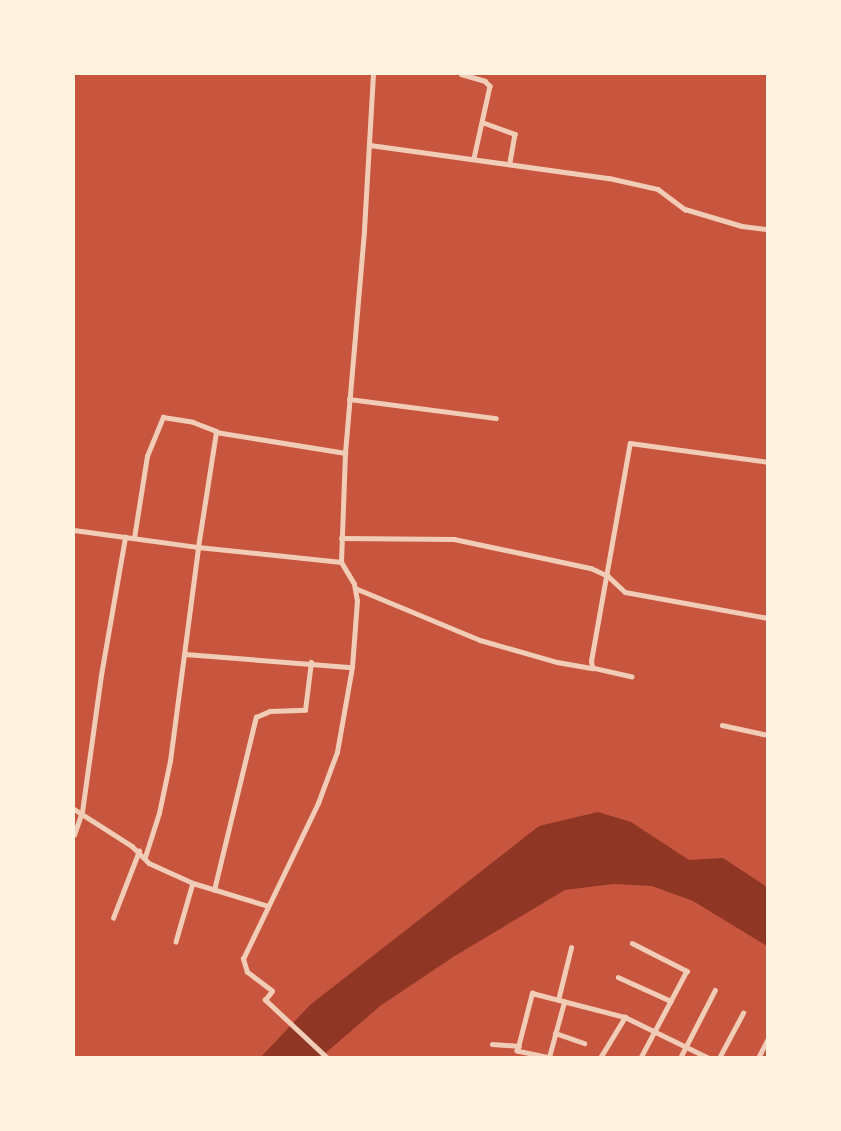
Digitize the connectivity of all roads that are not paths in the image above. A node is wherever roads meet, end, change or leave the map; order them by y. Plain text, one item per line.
1 (373, 74) edge
2 (461, 74) edge
3 (482, 122) junction
4 (370, 145) junction
5 (474, 158) junction
6 (510, 163) junction
7 (768, 229) edge
8 (349, 399) junction
9 (496, 418) dead end
10 (218, 431) junction
11 (345, 453) junction
12 (768, 462) edge
13 (74, 530) edge
14 (125, 537) junction
15 (134, 538) junction
16 (341, 538) junction
17 (198, 547) junction
18 (341, 562) junction
19 (608, 576) junction
20 (355, 589) junction
21 (768, 618) edge
22 (185, 654) junction
23 (311, 662) junction
24 (352, 667) junction
25 (592, 668) junction
26 (632, 677) dead end
27 (722, 725) dead end
28 (768, 735) edge
29 (74, 809) edge
30 (82, 811) junction
31 (74, 835) edge
32 (139, 851) junction
33 (145, 857) junction
34 (193, 883) junction
35 (214, 890) junction
36 (268, 906) junction
37 (113, 918) dead end
38 (176, 942) dead end
39 (632, 943) dead end
40 (571, 948) dead end
41 (618, 977) dead end
42 (715, 990) dead end
43 (561, 1001) junction
44 (671, 1001) junction
45 (743, 1013) dead end
46 (625, 1017) junction
47 (655, 1030) junction
48 (555, 1033) junction
49 (768, 1038) edge
50 (584, 1043) dead end
51 (492, 1044) dead end
52 (686, 1045) junction
53 (519, 1046) junction
54 (538, 1056) edge
55 (326, 1057) edge
56 (549, 1057) edge
57 (600, 1058) edge
58 (641, 1058) edge
59 (680, 1058) edge
60 (709, 1058) edge
61 (719, 1058) edge
62 (758, 1058) edge

1 - 4 street
2 - 3 street
3 - 5 street
3 - 6 street
4 - 5 street
4 - 8 street
5 - 6 street
6 - 7 street
8 - 9 street
8 - 11 street
10 - 11 street
10 - 15 street
10 - 17 street
11 - 16 street
12 - 19 street
13 - 14 street
14 - 15 street
14 - 30 street
15 - 17 street
16 - 18 street
16 - 19 street
17 - 18 street
17 - 22 street
18 - 20 street
19 - 21 street
19 - 25 street
20 - 24 street
20 - 25 street
22 - 23 street
22 - 33 street
23 - 24 street
23 - 35 street
24 - 36 street
25 - 26 street
27 - 28 street
29 - 30 street
30 - 31 street
30 - 32 street
32 - 33 street
32 - 37 street
33 - 34 street
34 - 35 street
34 - 38 street
35 - 36 street
36 - 55 street
39 - 44 street
40 - 43 street
41 - 44 street
42 - 52 street
43 - 46 street
43 - 48 street
43 - 53 street
44 - 47 street
45 - 61 street
46 - 47 street
46 - 57 street
47 - 52 street
47 - 58 street
48 - 50 street
48 - 56 street
49 - 62 street
51 - 53 street
52 - 59 street
52 - 60 street
53 - 54 street
54 - 56 street

